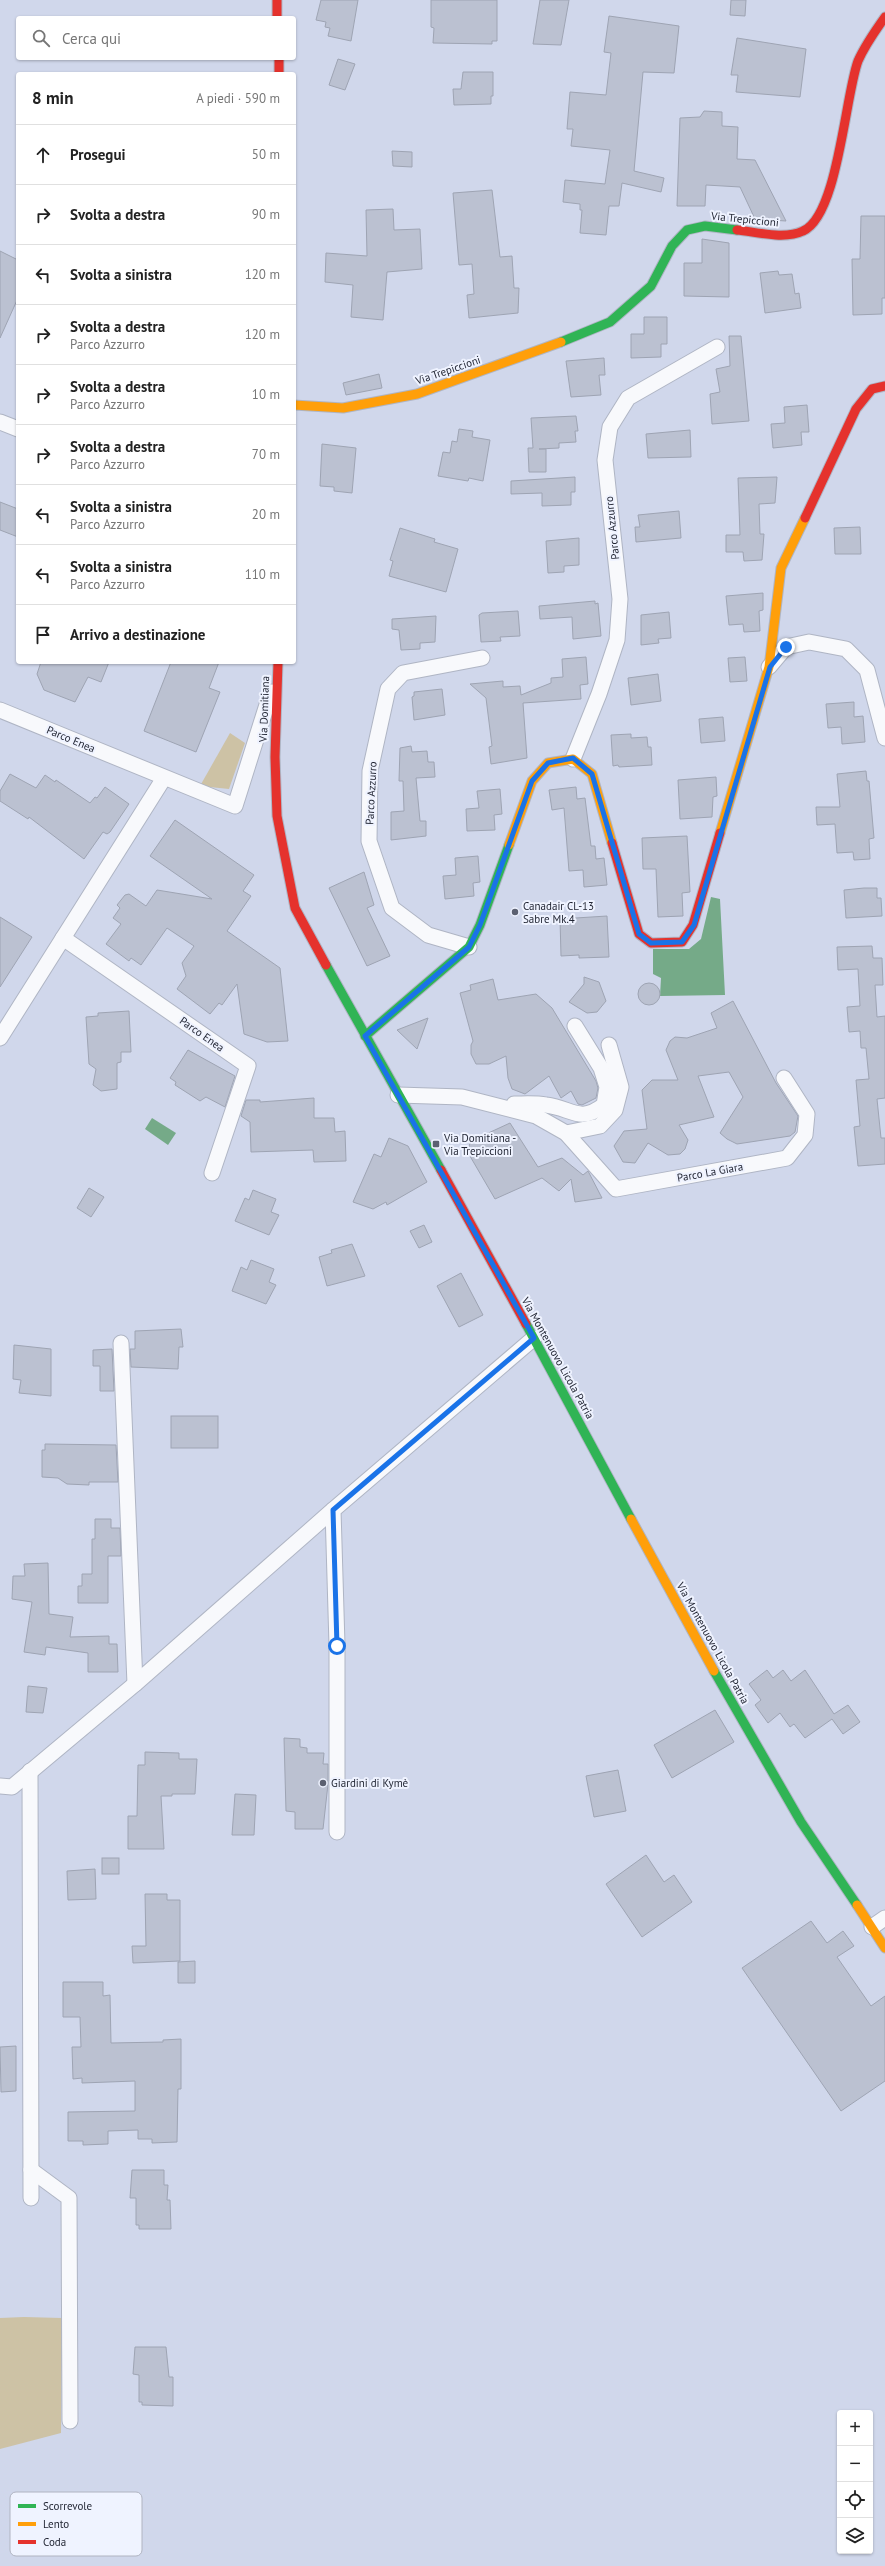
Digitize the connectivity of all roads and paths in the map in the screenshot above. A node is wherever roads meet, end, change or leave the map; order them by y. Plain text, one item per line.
1 (277, 0) edge
2 (277, 16) edge
3 (885, 17) edge
4 (279, 60) edge
5 (280, 72) edge
6 (717, 347) dead end
7 (885, 386) edge
8 (296, 405) edge
9 (0, 422) edge
10 (16, 428) edge
11 (482, 658) dead end
12 (770, 667) junction
13 (278, 668) edge
14 (0, 710) edge
15 (885, 738) edge
16 (275, 757) joint
17 (573, 758) junction
18 (164, 778) junction
19 (63, 938) junction
20 (469, 947) junction
21 (575, 1026) dead end
22 (365, 1036) junction
23 (0, 1038) edge
24 (609, 1045) dead end
25 (784, 1078) dead end
26 (398, 1095) junction
27 (503, 1107) junction
28 (566, 1133) junction
29 (212, 1173) dead end
30 (534, 1338) junction
31 (121, 1343) dead end
32 (333, 1510) junction
33 (135, 1684) junction
34 (30, 1771) junction
35 (0, 1786) edge
36 (337, 1832) dead end
37 (885, 1918) edge
38 (872, 1928) junction
39 (885, 1948) edge
40 (30, 2170) junction
41 (31, 2198) dead end
42 (70, 2421) dead end

1 - 2 street
3 - 8 street, Via Trepiccioni
4 - 5 street
6 - 17 street, Parco Azzurro
7 - 12 street
9 - 10 street
11 - 20 street, Parco Azzurro
12 - 15 street
12 - 17 street
13 - 16 street, Via Domitiana
13 - 18 street, Parco Enea
14 - 18 street, Parco Enea
16 - 22 street, Via Montenuovo Licola Patria
17 - 20 street
18 - 19 street
19 - 23 street
19 - 29 street, Parco Enea
20 - 22 street
21 - 27 street, Parco La Giara
22 - 26 street, Via Montenuovo Licola Patria
24 - 28 street
25 - 28 street, Parco La Giara
26 - 27 street, Parco La Giara
26 - 30 street, Via Montenuovo Licola Patria
27 - 28 street, Parco La Giara
30 - 32 street
30 - 38 street, Via Montenuovo Licola Patria
31 - 33 street
32 - 33 street
32 - 36 street
33 - 34 street
34 - 35 street
34 - 40 street
37 - 38 street
38 - 39 street, Via Montenuovo Licola Patria
40 - 41 street
40 - 42 street

